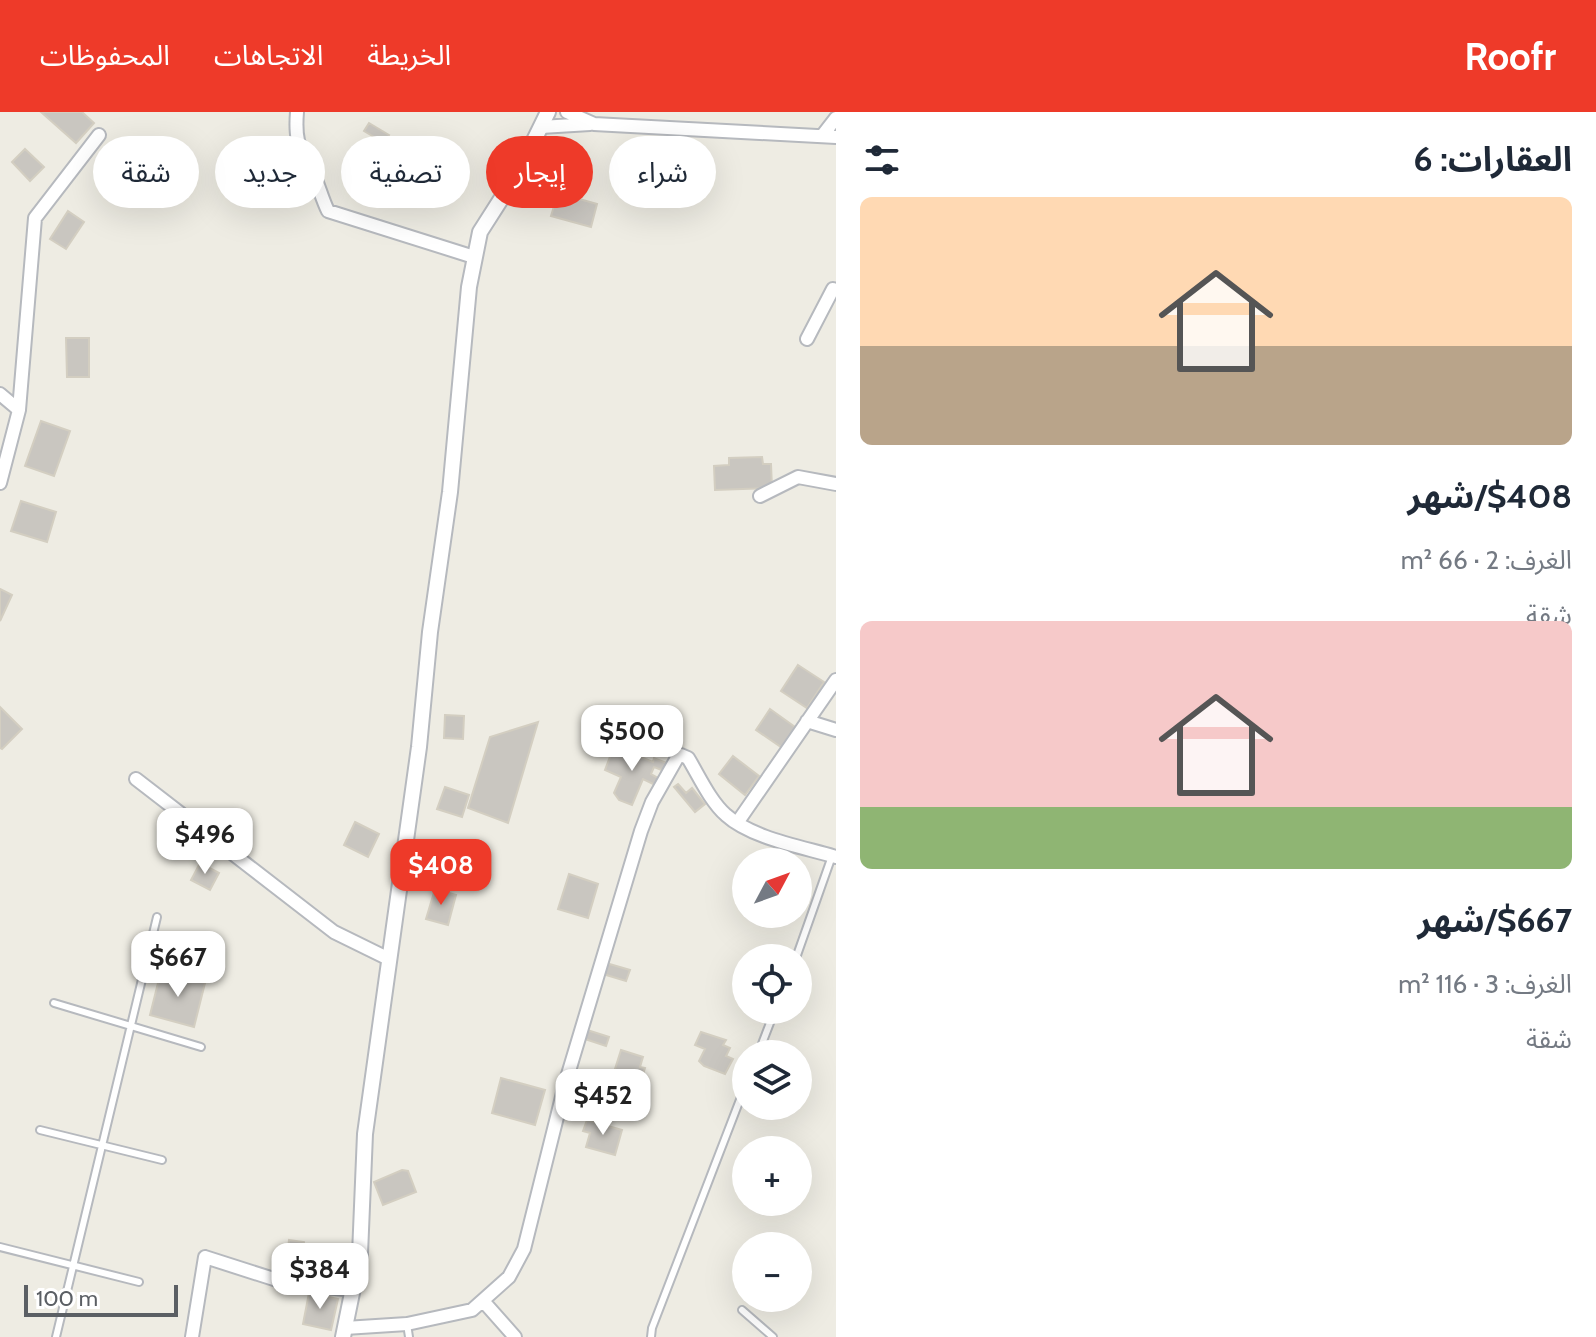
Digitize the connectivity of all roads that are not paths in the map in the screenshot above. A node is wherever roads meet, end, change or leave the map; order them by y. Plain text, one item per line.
1 (297, 112) edge
2 (548, 112) edge
3 (567, 112) edge
4 (836, 118) edge
5 (594, 124) junction
6 (541, 127) junction
7 (99, 135) dead end
8 (822, 136) junction
9 (836, 137) edge
10 (474, 257) junction
11 (836, 290) edge
12 (807, 339) dead end
13 (0, 394) edge
14 (19, 410) junction
15 (0, 483) edge
16 (836, 484) edge
17 (760, 496) dead end
18 (836, 680) edge
19 (807, 721) junction
20 (836, 730) edge
21 (136, 779) dead end
22 (737, 823) junction
23 (834, 857) edge
24 (157, 917) dead end
25 (801, 944) edge
26 (389, 959) junction
27 (54, 1003) dead end
28 (132, 1026) junction
29 (201, 1047) dead end
30 (732, 1120) edge
31 (40, 1130) dead end
32 (104, 1146) junction
33 (162, 1160) dead end
34 (0, 1247) edge
35 (75, 1265) junction
36 (139, 1282) dead end
37 (353, 1290) junction
38 (484, 1302) junction
39 (744, 1312) edge
40 (408, 1330) edge
41 (344, 1332) edge
42 (56, 1337) edge
43 (192, 1337) edge
44 (515, 1337) edge
45 (651, 1337) edge
46 (773, 1337) edge

1 - 10 street
2 - 6 street
3 - 5 street
4 - 8 street
5 - 6 street
5 - 8 street
6 - 10 street
7 - 14 street
8 - 9 street
10 - 26 street
11 - 12 street
13 - 14 street
14 - 15 street
16 - 17 street
18 - 19 street
19 - 20 street
19 - 22 street
21 - 26 street
22 - 23 street
22 - 38 street
23 - 25 lane
24 - 28 lane
26 - 37 street
27 - 28 lane
28 - 29 lane
28 - 32 lane
30 - 45 lane
31 - 32 lane
32 - 33 lane
32 - 35 lane
34 - 35 lane
35 - 36 lane
35 - 42 lane
37 - 41 street
37 - 43 street
38 - 40 street
38 - 44 street
39 - 46 lane
40 - 41 street

